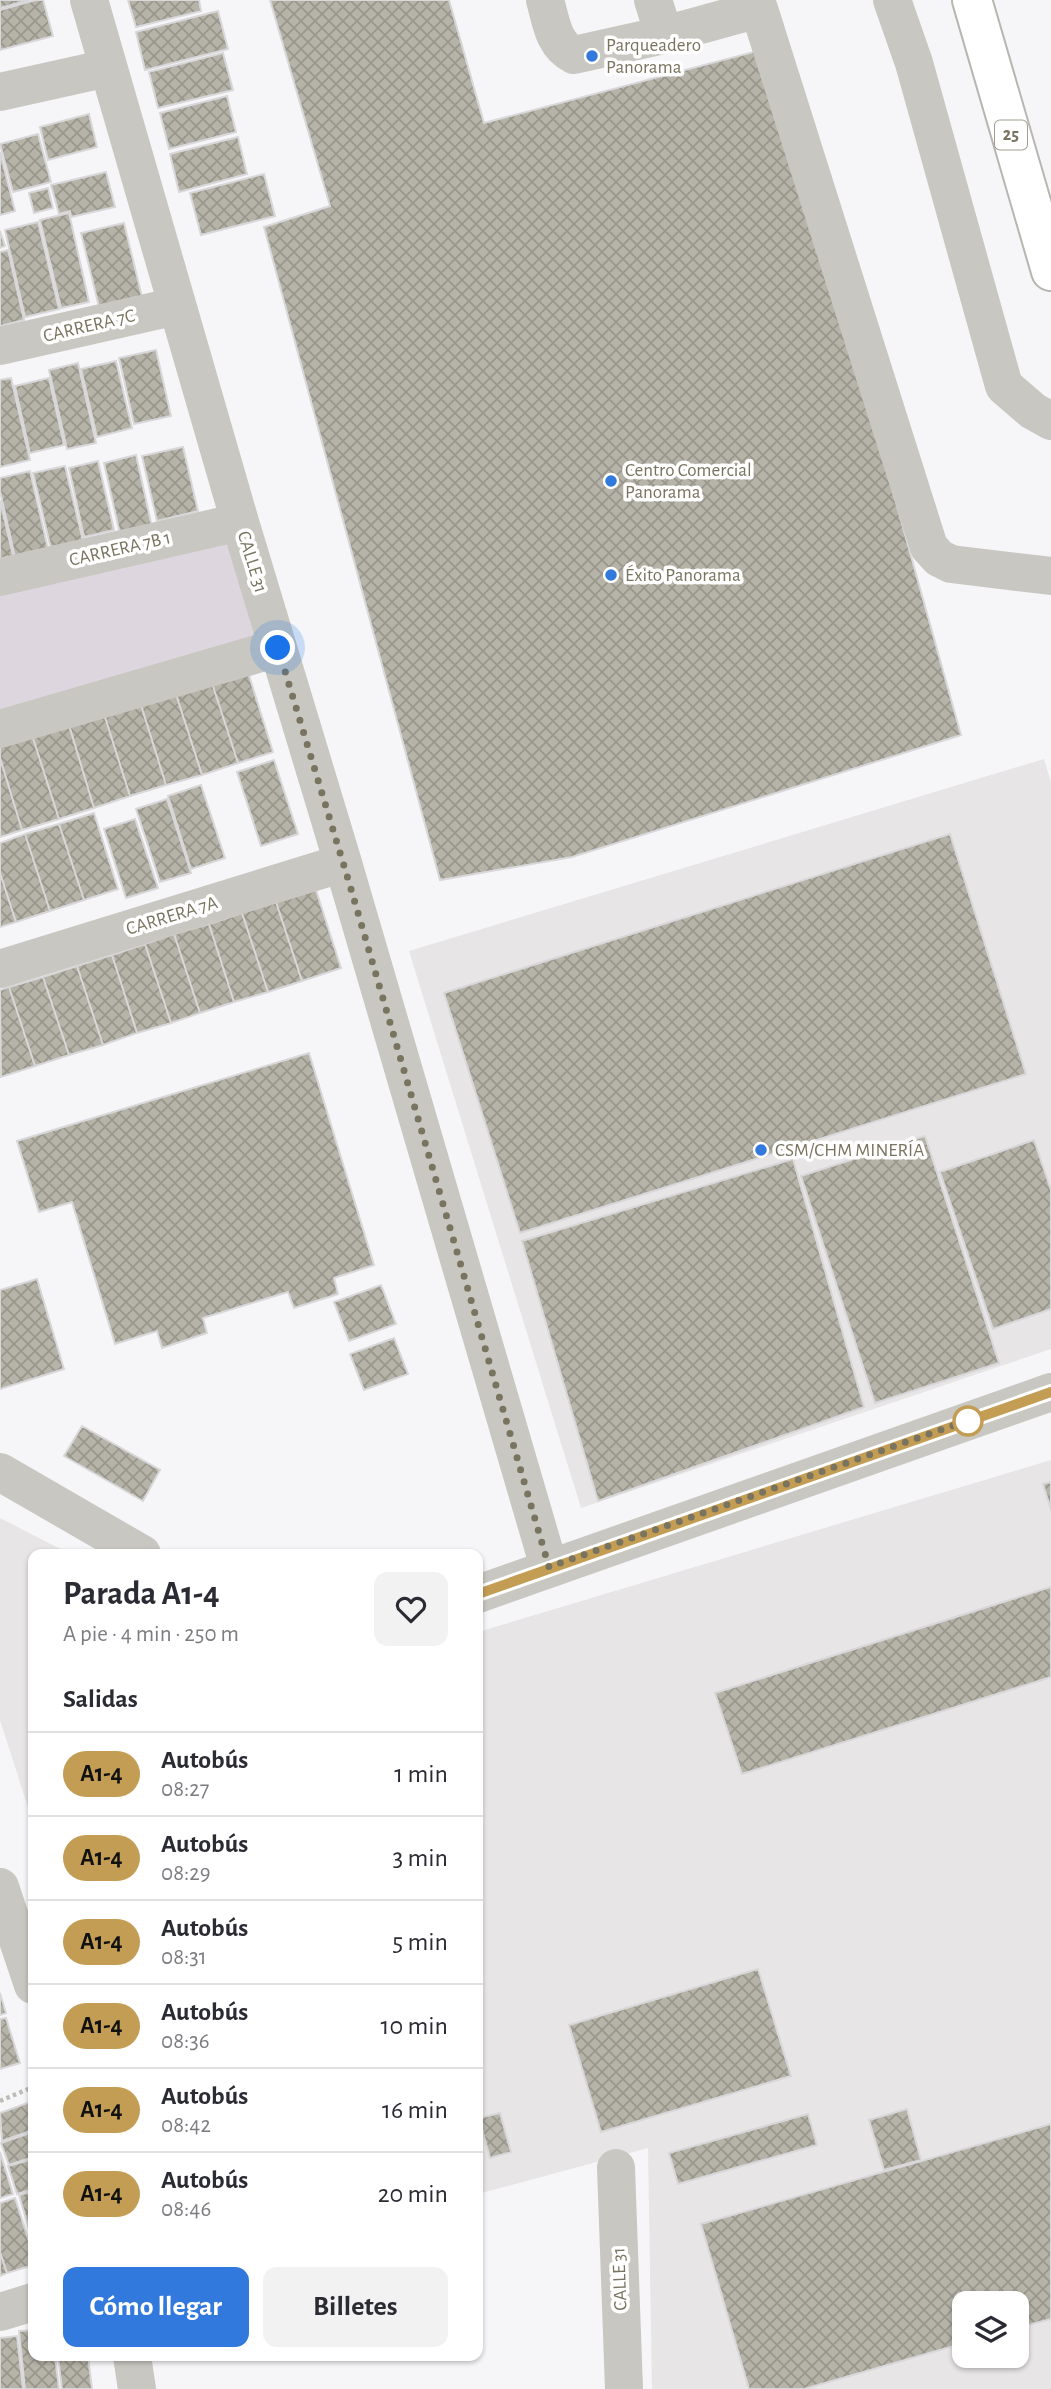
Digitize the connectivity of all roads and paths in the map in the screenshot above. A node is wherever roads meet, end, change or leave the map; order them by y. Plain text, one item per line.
1 (89, 0) edge
2 (545, 0) edge
3 (892, 0) edge
4 (972, 0) edge
5 (763, 3) edge
6 (658, 17) edge
7 (108, 68) junction
8 (0, 92) edge
9 (1051, 271) edge
10 (177, 306) junction
11 (0, 346) edge
12 (1051, 421) edge
13 (240, 522) junction
14 (0, 576) edge
15 (1051, 576) edge
16 (278, 648) junction
17 (0, 729) edge
18 (343, 863) junction
19 (0, 970) edge
20 (1051, 1392) edge
21 (0, 1472) edge
22 (133, 1549) edge
23 (549, 1567) junction
24 (483, 1592) edge
25 (0, 1887) edge
26 (28, 1970) edge
27 (28, 2089) edge
28 (0, 2101) edge
29 (616, 2168) dead end
30 (28, 2304) edge
31 (0, 2312) edge
32 (133, 2361) edge
33 (137, 2389) edge
34 (624, 2389) edge

1 - 7 street, CALLE 31
2 - 6 street
3 - 12 street
4 - 9 highway, 25
5 - 6 street
5 - 15 street
7 - 8 street
7 - 10 street, CALLE 31
10 - 11 street, CARRERA 7C
10 - 13 street, CALLE 31
13 - 14 street, CARRERA 7B 1
13 - 16 street, CALLE 31
16 - 17 street
16 - 18 street, CALLE 31
18 - 19 street, CARRERA 7A
18 - 23 street, CALLE 31
20 - 23 street
21 - 22 street
23 - 24 street
25 - 26 street
27 - 28 path
29 - 34 street, CALLE 31
30 - 31 street
32 - 33 street

